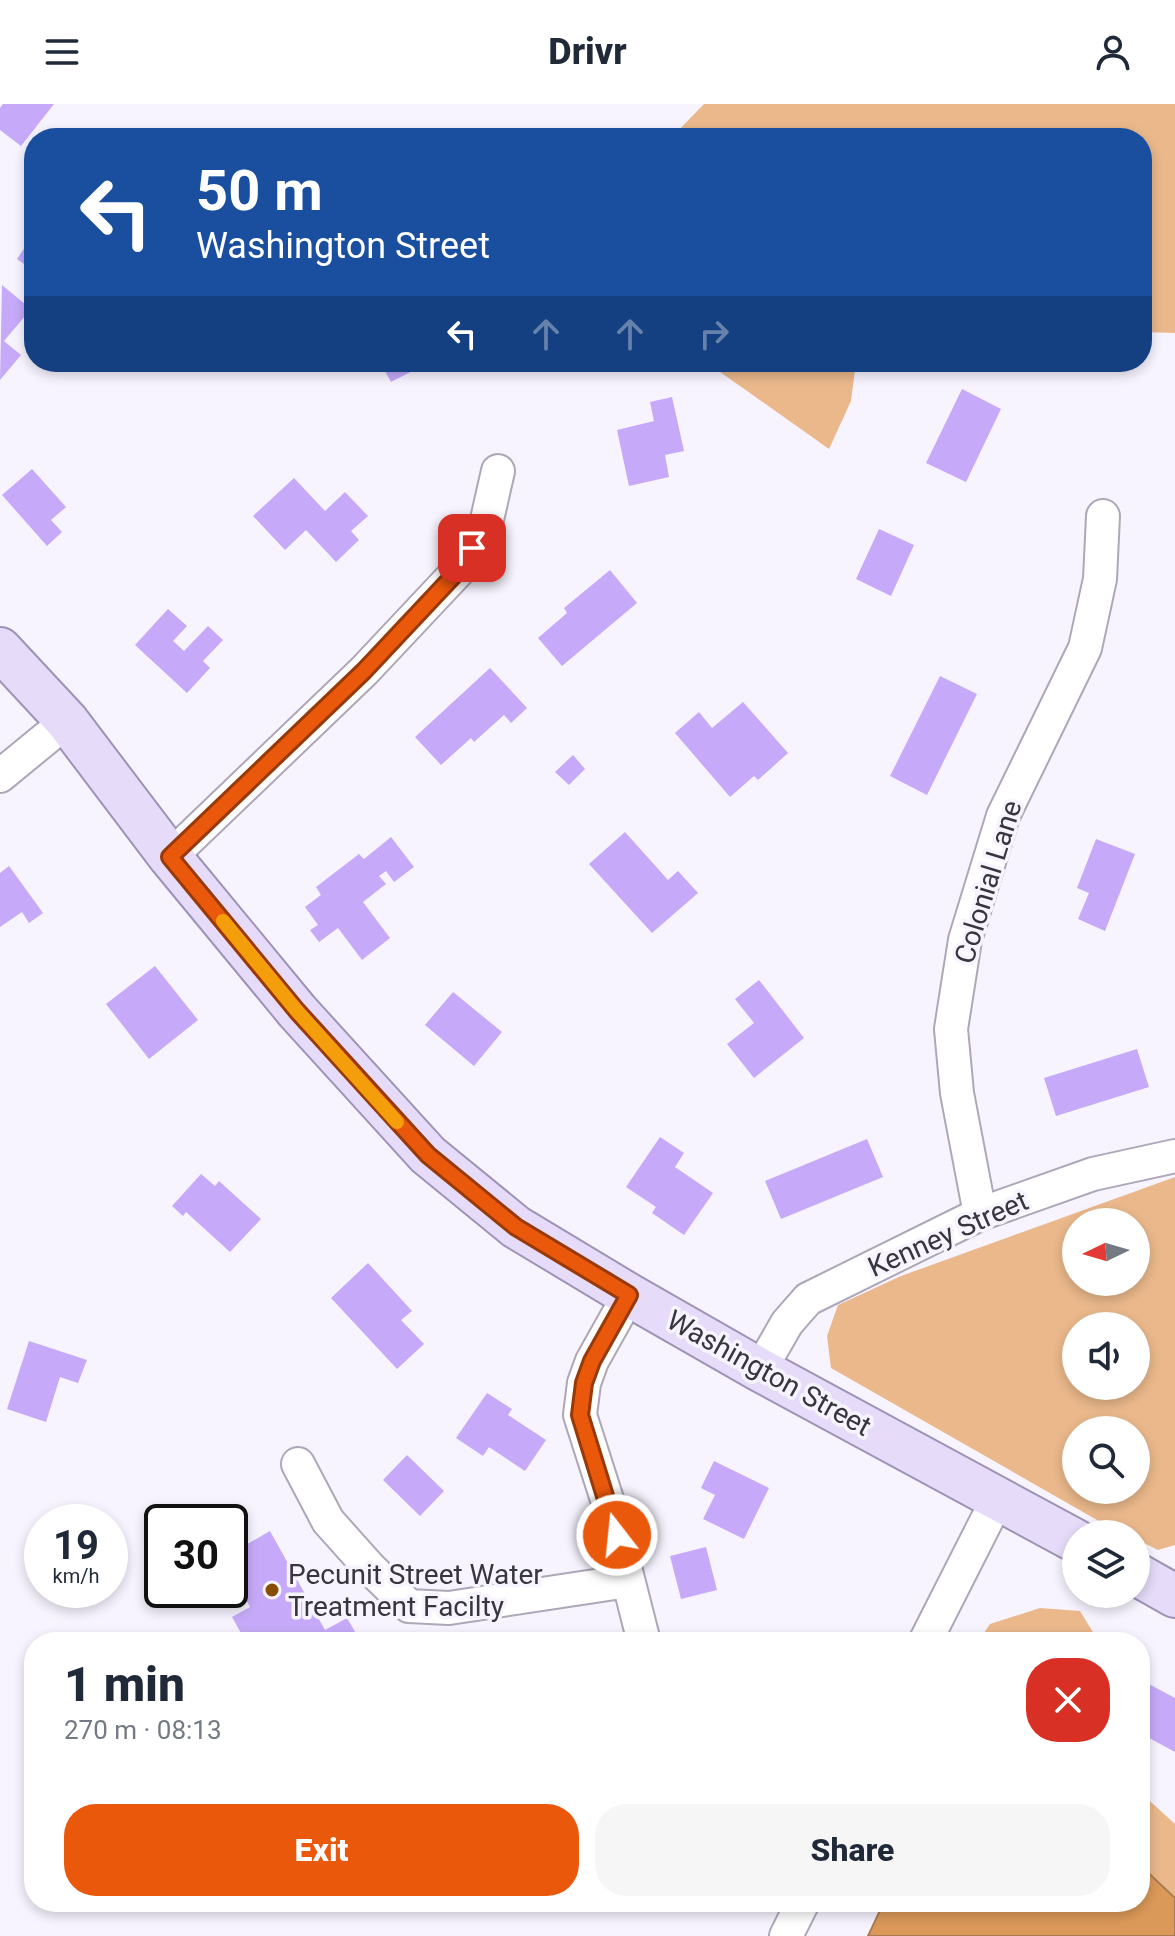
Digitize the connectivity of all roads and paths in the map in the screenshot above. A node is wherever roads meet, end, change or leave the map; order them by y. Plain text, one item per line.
1 (498, 471) dead end
2 (1103, 516) dead end
3 (0, 649) edge
4 (67, 721) junction
5 (0, 776) edge
6 (170, 857) junction
7 (1175, 1156) edge
8 (980, 1214) junction
9 (629, 1295) junction
10 (760, 1370) junction
11 (298, 1464) dead end
12 (998, 1498) junction
13 (1062, 1533) edge
14 (628, 1581) junction
15 (1150, 1582) edge
16 (1175, 1596) edge
17 (641, 1632) edge
18 (930, 1632) edge
19 (798, 1912) edge
20 (786, 1936) edge

1 - 6 street
2 - 8 street, Colonial Lane
3 - 4 main road, Washington Street
4 - 5 street
4 - 6 main road, Washington Street
6 - 9 main road, Washington Street
7 - 8 street, Kenney Street
8 - 10 street, Kenney Street
9 - 10 main road, Washington Street
9 - 14 street
10 - 12 main road, Washington Street
11 - 14 street
12 - 13 main road, Washington Street
12 - 18 street
14 - 17 street
15 - 16 main road
19 - 20 street

